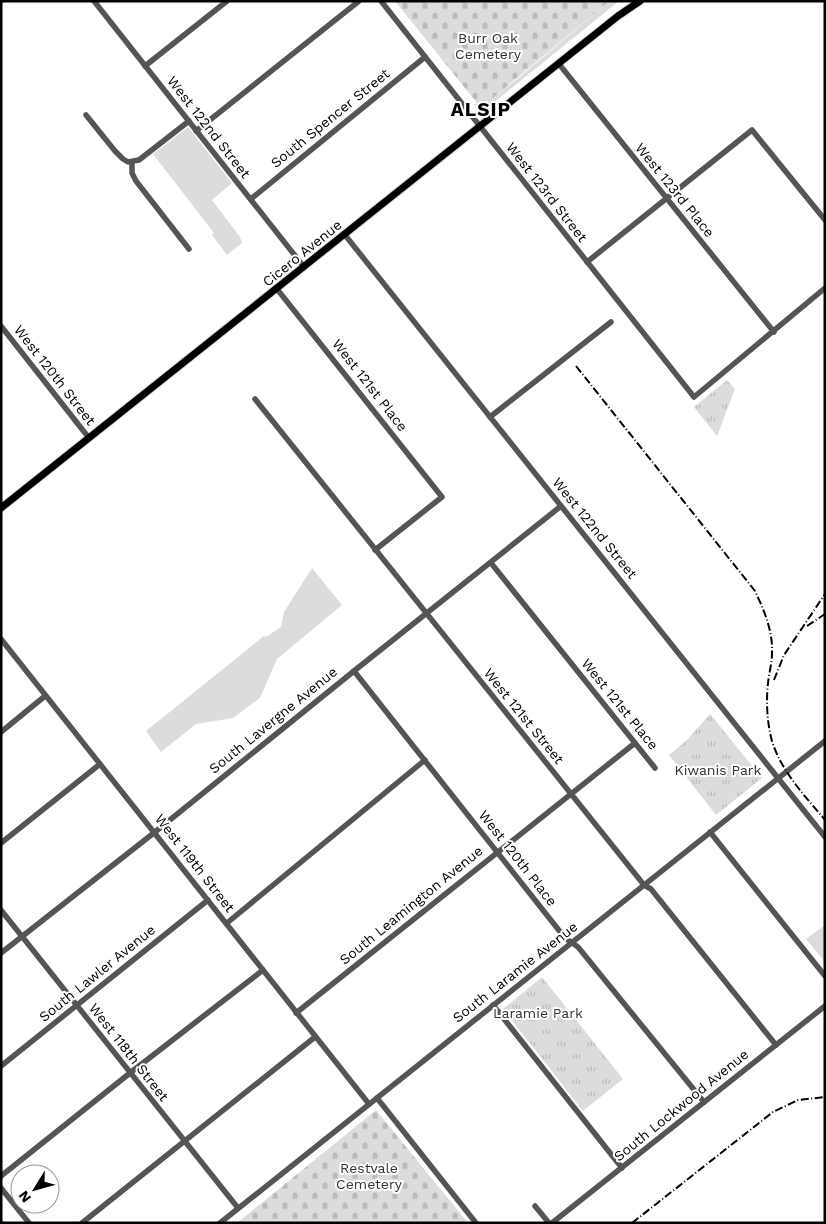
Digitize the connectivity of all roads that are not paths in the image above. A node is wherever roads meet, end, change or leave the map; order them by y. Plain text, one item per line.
1 (94, 1) edge
2 (227, 1) edge
3 (359, 1) edge
4 (381, 1) edge
5 (634, 1) edge
6 (640, 1) edge
7 (618, 16) junction
8 (425, 57) junction
9 (559, 64) junction
10 (145, 66) junction
11 (86, 115) dead end
12 (189, 121) junction
13 (480, 126) junction
14 (196, 131) junction
15 (132, 162) junction
16 (250, 199) junction
17 (666, 199) junction
18 (825, 220) edge
19 (345, 235) junction
20 (189, 249) dead end
21 (587, 262) junction
22 (304, 267) junction
23 (825, 288) edge
24 (277, 289) junction
25 (611, 322) dead end
26 (1, 326) edge
27 (774, 332) junction
28 (255, 399) dead end
29 (490, 417) junction
30 (89, 438) junction
31 (561, 506) junction
32 (1, 508) edge
33 (375, 550) junction
34 (491, 563) junction
35 (427, 614) junction
36 (1, 639) edge
37 (354, 671) junction
38 (46, 696) junction
39 (1, 732) edge
40 (825, 741) edge
41 (635, 743) junction
42 (425, 760) junction
43 (100, 764) junction
44 (655, 768) dead end
45 (778, 778) junction
46 (570, 795) junction
47 (155, 832) junction
48 (710, 832) junction
49 (825, 837) edge
50 (1, 842) edge
51 (498, 852) junction
52 (644, 886) junction
53 (208, 900) junction
54 (1, 910) edge
55 (226, 923) junction
56 (22, 936) junction
57 (572, 943) junction
58 (1, 953) edge
59 (263, 970) junction
60 (825, 976) edge
61 (493, 1005) junction
62 (78, 1006) junction
63 (825, 1006) edge
64 (296, 1013) junction
65 (315, 1037) junction
66 (776, 1045) junction
67 (1, 1066) edge
68 (130, 1073) junction
69 (376, 1098) junction
70 (704, 1102) junction
71 (369, 1104) junction
72 (184, 1141) junction
73 (622, 1168) junction
74 (1, 1176) edge
75 (1, 1188) edge
76 (535, 1206) dead end
77 (238, 1208) junction
78 (29, 1223) edge
79 (82, 1223) edge
80 (220, 1223) edge
81 (476, 1223) edge
82 (550, 1223) edge

1 - 10 street, West 122nd Street
2 - 10 street
3 - 14 street
4 - 8 street, West 123rd Street
5 - 7 main road, Cicero Avenue
6 - 7 main road, Cicero Avenue
7 - 9 main road, Cicero Avenue
8 - 13 street, West 123rd Street
8 - 16 street, South Spencer Street
9 - 13 main road, Cicero Avenue
9 - 17 street, West 123rd Place
10 - 12 street, West 122nd Street
11 - 15 street
12 - 14 street, West 122nd Street
12 - 15 street
13 - 19 main road, Cicero Avenue
13 - 21 street, West 123rd Street
14 - 16 street, West 122nd Street
15 - 20 street
16 - 22 street, West 122nd Street
17 - 18 street
17 - 21 street
17 - 27 street, West 123rd Place
19 - 22 main road, Cicero Avenue
19 - 29 street, West 122nd Street
21 - 27 street, West 123rd Street
22 - 24 main road, Cicero Avenue
23 - 27 street
24 - 30 main road, Cicero Avenue
24 - 33 street, West 121st Place
25 - 29 street
26 - 30 street, West 120th Street
28 - 33 street, West 121st Street
29 - 31 street, West 122nd Street
30 - 32 main road, Cicero Avenue
31 - 34 street, South Lavergne Avenue
31 - 45 street, West 122nd Street
33 - 35 street, West 121st Street
34 - 35 street, South Lavergne Avenue
34 - 41 street, West 121st Place
35 - 37 street, South Lavergne Avenue
35 - 46 street, West 121st Street
36 - 38 street, West 119th Street
37 - 42 street, West 120th Place
37 - 47 street, South Lavergne Avenue
38 - 39 street
38 - 43 street, West 119th Street
40 - 45 street, South Laramie Avenue
41 - 44 street, West 121st Place
41 - 46 street, South Leamington Avenue
42 - 51 street, West 120th Place
42 - 55 street
43 - 47 street, West 119th Street
43 - 50 street
45 - 48 street, South Laramie Avenue
45 - 49 street, West 122nd Street
46 - 51 street, South Leamington Avenue
46 - 52 street, West 121st Street
47 - 53 street, West 119th Street
47 - 56 street, South Lavergne Avenue
48 - 52 street, South Laramie Avenue
48 - 60 street
51 - 57 street, West 120th Place
51 - 64 street, South Leamington Avenue
52 - 57 street, South Laramie Avenue
52 - 66 street, West 121st Street
53 - 55 street, West 119th Street
53 - 62 street, South Lawler Avenue
54 - 56 street, West 118th Street
55 - 59 street, West 119th Street
56 - 58 street, South Lavergne Avenue
56 - 62 street, West 118th Street
57 - 61 street, South Laramie Avenue
57 - 70 street, West 120th Place
59 - 64 street, West 119th Street
59 - 68 street
61 - 69 street, South Laramie Avenue
61 - 73 street
62 - 67 street, South Lawler Avenue
62 - 68 street, West 118th Street
63 - 66 street, South Lockwood Avenue
64 - 65 street, West 119th Street
65 - 71 street, West 119th Street
65 - 72 street
66 - 70 street, South Lockwood Avenue
68 - 72 street, West 118th Street
68 - 74 street
69 - 71 street, South Laramie Avenue
69 - 81 street
70 - 73 street, South Lockwood Avenue
71 - 77 street, South Laramie Avenue
72 - 77 street, West 118th Street
72 - 79 street
73 - 82 street, South Lockwood Avenue
75 - 78 street
76 - 82 street
77 - 80 street, South Laramie Avenue

